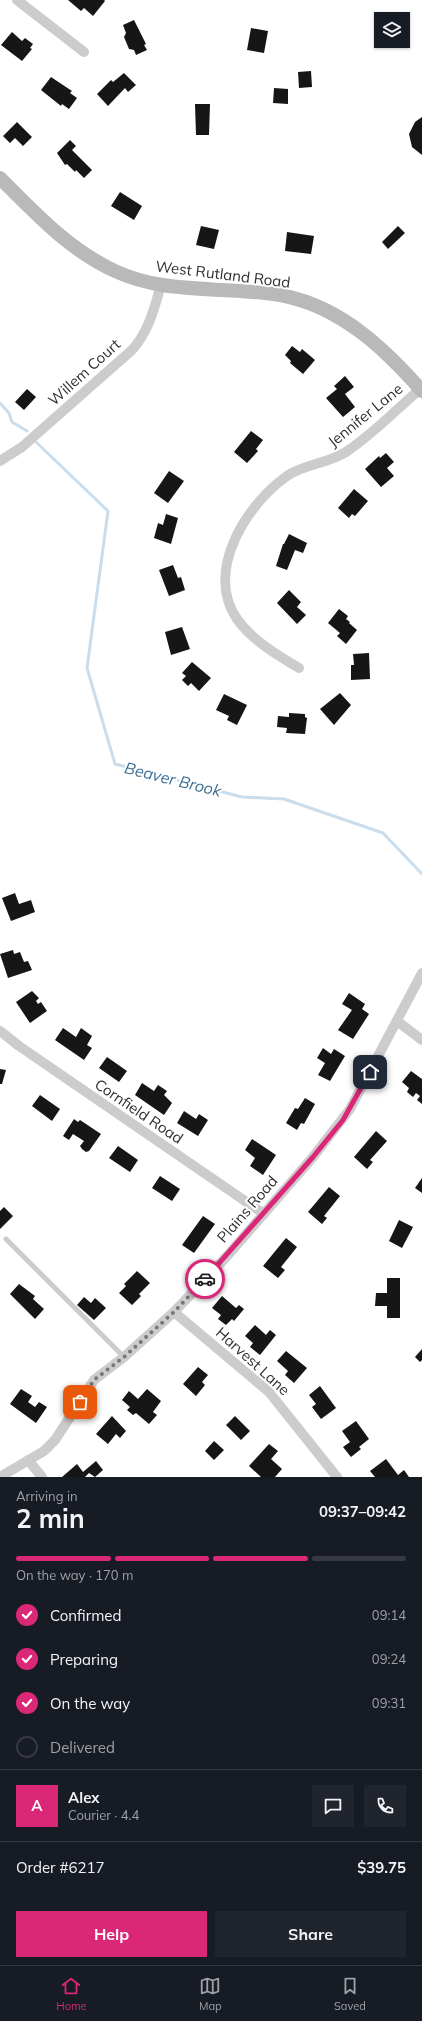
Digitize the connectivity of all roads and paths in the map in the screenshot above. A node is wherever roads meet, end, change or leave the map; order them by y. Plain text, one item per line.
1 (17, 0) edge
2 (84, 52) dead end
3 (0, 178) edge
4 (161, 285) junction
5 (421, 390) edge
6 (0, 461) edge
7 (298, 668) dead end
8 (422, 973) edge
9 (397, 1021) junction
10 (0, 1032) edge
11 (422, 1040) edge
12 (264, 1214) junction
13 (6, 1239) dead end
14 (174, 1312) junction
15 (124, 1357) junction
16 (28, 1460) junction
17 (0, 1477) edge
18 (42, 1477) edge
19 (337, 1477) edge

1 - 2 street
3 - 4 main road, West Rutland Road
4 - 5 main road, West Rutland Road
4 - 6 street, Willem Court
5 - 7 street, Jennifer Lane
8 - 9 street, Plains Road
9 - 11 street
9 - 12 street, Plains Road
10 - 12 street, Cornfield Road
12 - 14 street, Plains Road
13 - 15 lane
14 - 15 street, Plains Road
14 - 19 street, Harvest Lane
15 - 16 street, Plains Road
16 - 17 street, Plains Road
16 - 18 street

